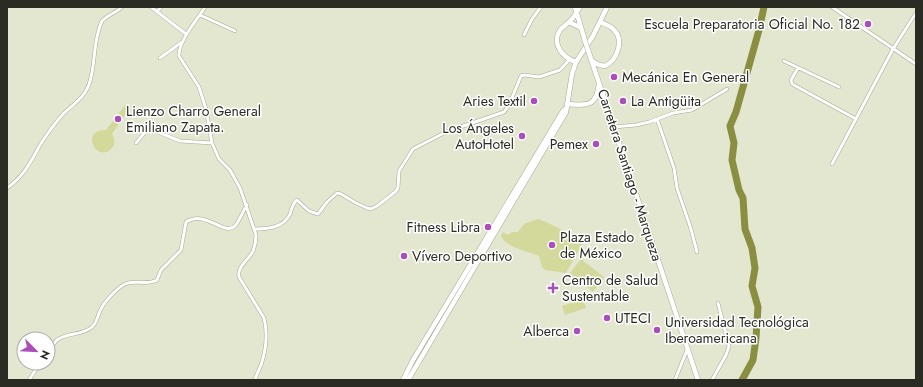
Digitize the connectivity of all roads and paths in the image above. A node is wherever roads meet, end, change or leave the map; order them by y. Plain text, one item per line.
1 (122, 7) edge
2 (151, 7) edge
3 (161, 7) edge
4 (205, 7) edge
5 (541, 7) edge
6 (580, 7) edge
7 (603, 7) edge
8 (607, 7) edge
9 (832, 7) edge
10 (576, 9) edge
11 (157, 12) junction
12 (916, 13) edge
13 (200, 15) junction
14 (603, 16) junction
15 (569, 22) junction
16 (600, 22) junction
17 (581, 28) junction
18 (235, 31) dead end
19 (186, 34) junction
20 (524, 35) dead end
21 (183, 41) junction
22 (893, 49) junction
23 (160, 58) dead end
24 (569, 60) junction
25 (592, 61) junction
26 (784, 61) dead end
27 (576, 62) junction
28 (916, 64) edge
29 (798, 68) junction
30 (599, 82) junction
31 (839, 87) dead end
32 (727, 89) dead end
33 (567, 106) junction
34 (657, 119) junction
35 (856, 119) junction
36 (614, 127) junction
37 (136, 143) dead end
38 (212, 143) junction
39 (832, 164) dead end
40 (7, 188) edge
41 (247, 205) junction
42 (254, 229) junction
43 (697, 252) dead end
44 (718, 303) dead end
45 (56, 341) edge
46 (688, 348) junction
47 (35, 371) edge
48 (29, 380) edge
49 (256, 380) edge
50 (403, 380) edge
51 (408, 380) edge
52 (675, 380) edge
53 (698, 380) edge
54 (712, 380) edge

1 - 40 street
2 - 11 street
3 - 11 street
4 - 13 street
5 - 20 street
6 - 10 main road
7 - 14 main road
8 - 14 main road
9 - 22 street
10 - 15 main road
10 - 17 main road, Carretera Santiago - Marqueza
11 - 19 street
12 - 22 street
13 - 18 street
13 - 19 street
14 - 16 main road
15 - 17 main road
15 - 24 main road
16 - 25 main road
16 - 27 main road
17 - 25 main road, Carretera Santiago - Marqueza, bridge
19 - 21 street
21 - 23 street
21 - 38 street
22 - 28 street
22 - 35 street
24 - 27 main road
24 - 42 street
25 - 30 main road, Carretera Santiago - Marqueza
26 - 29 street
27 - 33 main road
29 - 31 street
29 - 35 street
30 - 33 main road
30 - 36 main road, Carretera Santiago - Marqueza
32 - 34 street
33 - 50 main road
33 - 51 main road
34 - 36 street
34 - 43 street
35 - 39 street
36 - 46 main road, Carretera Santiago - Marqueza
37 - 38 street
38 - 41 street
41 - 42 street
41 - 45 street
42 - 49 street
44 - 54 street
46 - 52 street
46 - 53 main road, Carretera Santiago - Marqueza
47 - 48 street

